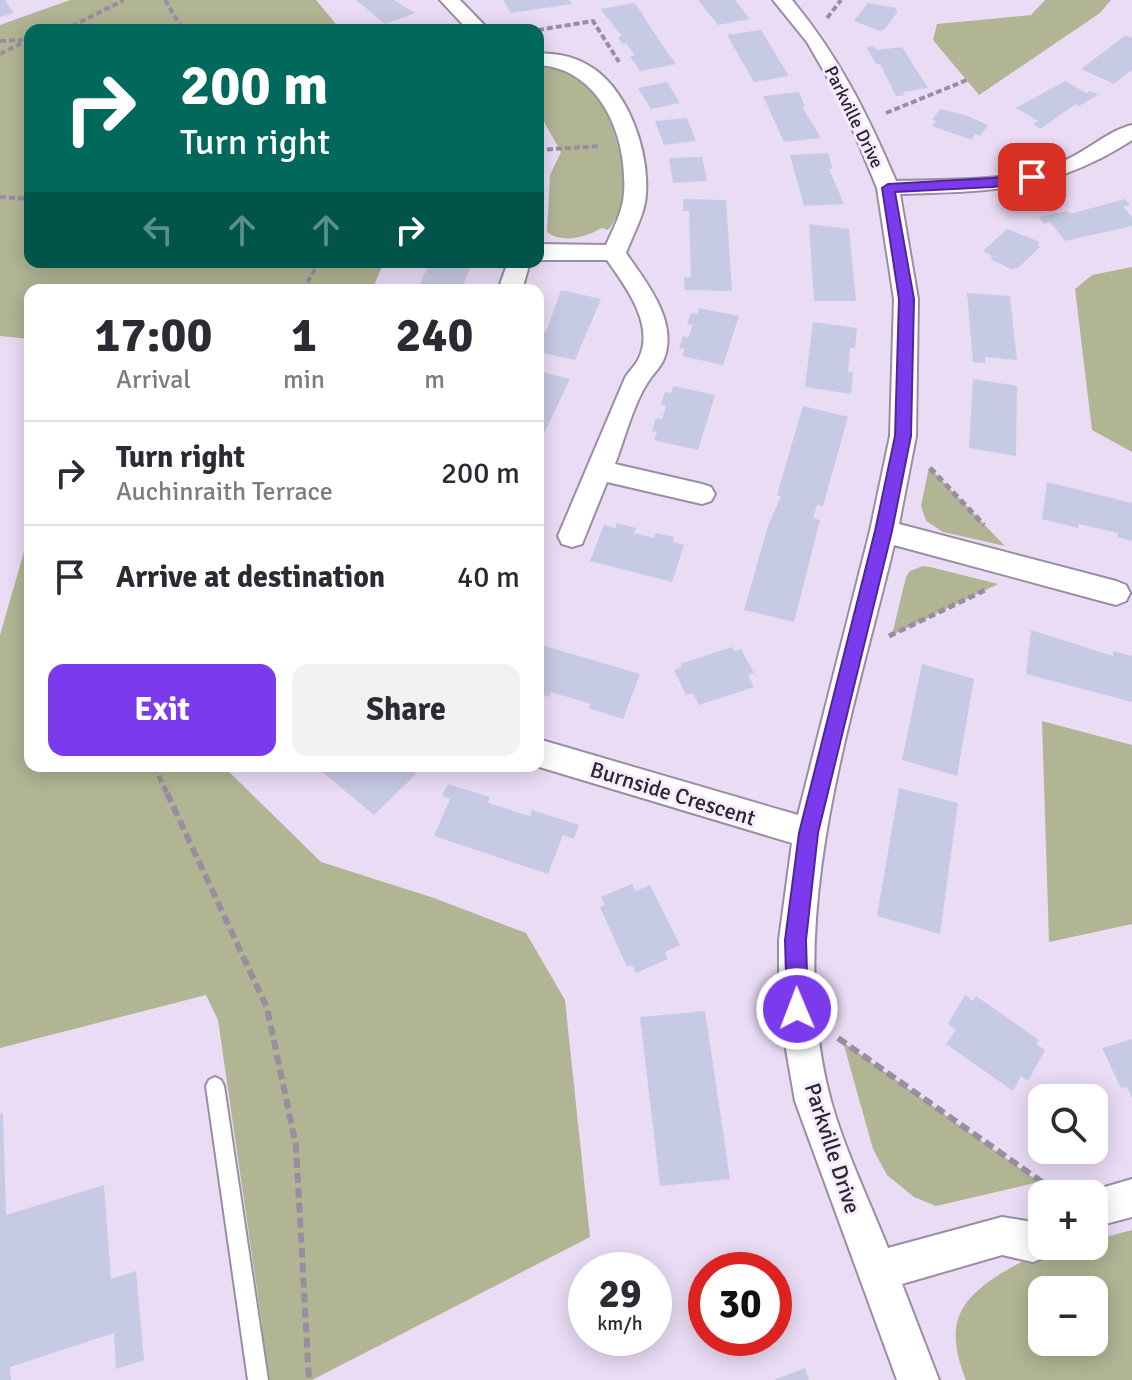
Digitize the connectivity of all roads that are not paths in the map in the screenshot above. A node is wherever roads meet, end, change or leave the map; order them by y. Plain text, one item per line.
1 (449, 0) edge
2 (782, 0) edge
3 (473, 24) edge
4 (544, 59) edge
5 (1132, 131) edge
6 (888, 188) junction
7 (544, 252) edge
8 (614, 253) junction
9 (599, 470) junction
10 (702, 494) dead end
11 (884, 531) junction
12 (572, 536) dead end
13 (1116, 593) dead end
14 (544, 755) edge
15 (809, 833) junction
16 (215, 1086) dead end
17 (1132, 1198) edge
18 (1108, 1204) edge
19 (1028, 1241) edge
20 (878, 1271) junction
21 (258, 1380) edge
22 (918, 1380) edge

1 - 3 street
2 - 6 street, Parkville Drive
4 - 8 street
5 - 6 street
6 - 11 street, Parkville Drive
7 - 8 street
8 - 9 street
9 - 10 street
9 - 12 street
11 - 13 street
11 - 15 street, Parkville Drive
14 - 15 street, Burnside Crescent
15 - 20 street, Parkville Drive
16 - 21 lane
17 - 18 street
19 - 20 street
20 - 22 street, Parkville Drive

